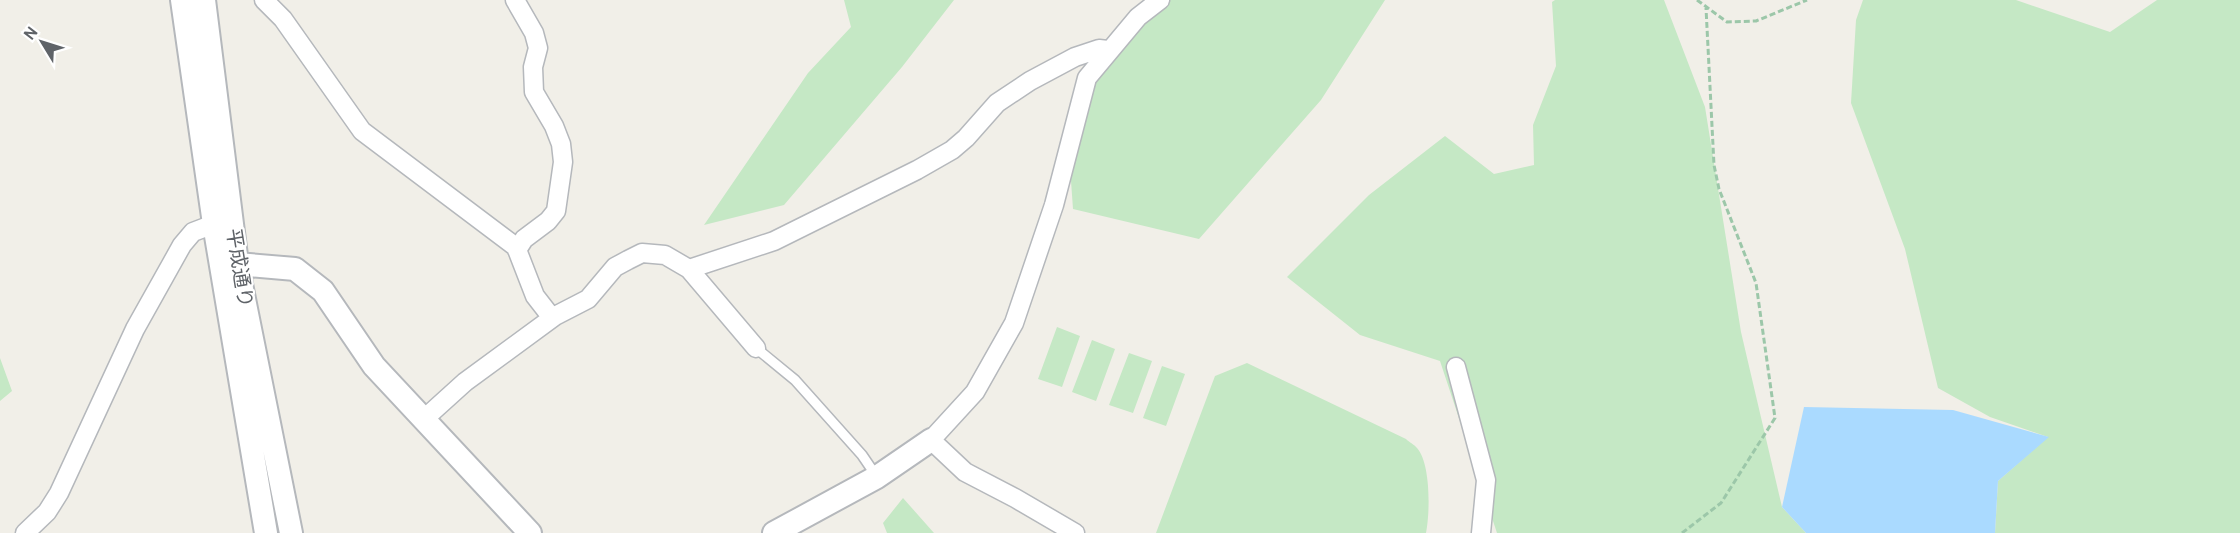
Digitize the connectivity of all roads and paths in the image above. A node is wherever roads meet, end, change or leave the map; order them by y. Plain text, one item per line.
1 (182, 0) edge
2 (204, 0) edge
3 (264, 0) edge
4 (515, 0) edge
5 (1160, 0) edge
6 (1697, 0) edge
7 (1807, 0) edge
8 (1706, 8) junction
9 (1108, 50) junction
10 (214, 224) junction
11 (517, 250) junction
12 (237, 264) junction
13 (689, 269) junction
14 (555, 316) junction
15 (756, 348) joint
16 (1456, 367) dead end
17 (423, 420) junction
18 (931, 440) junction
19 (877, 477) junction
20 (26, 533) edge
21 (266, 533) edge
22 (291, 533) edge
23 (530, 533) edge
24 (774, 533) edge
25 (1075, 533) edge
26 (1480, 533) edge
27 (1682, 533) edge

1 - 10 street, 平成通り
2 - 12 street, 平成通り
3 - 11 street
4 - 11 street
5 - 9 street
6 - 8 path
7 - 8 path
8 - 27 path
9 - 13 street
9 - 18 street
10 - 20 street
10 - 21 street, 平成通り
11 - 14 street
12 - 17 street
12 - 22 street, 平成通り
13 - 14 street
13 - 15 street
14 - 17 street
15 - 19 lane
16 - 26 street
17 - 23 street
18 - 19 street
18 - 25 street
19 - 24 street

